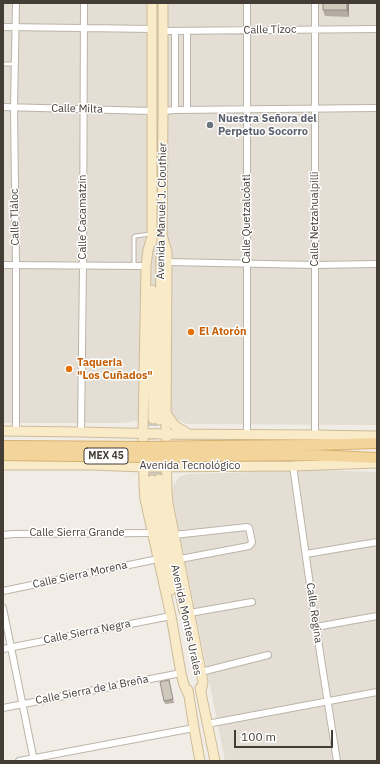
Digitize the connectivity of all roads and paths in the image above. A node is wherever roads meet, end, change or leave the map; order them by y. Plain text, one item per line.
1 (16, 3) edge
2 (84, 3) edge
3 (152, 3) edge
4 (163, 3) edge
5 (247, 3) edge
6 (315, 3) edge
7 (3, 27) edge
8 (16, 27) junction
9 (83, 28) junction
10 (152, 28) junction
11 (377, 29) edge
12 (248, 30) junction
13 (315, 30) junction
14 (163, 32) junction
15 (175, 32) junction
16 (187, 32) junction
17 (3, 64) edge
18 (15, 64) junction
19 (3, 108) edge
20 (14, 108) junction
21 (315, 108) junction
22 (377, 108) edge
23 (83, 109) junction
24 (247, 109) junction
25 (176, 110) junction
26 (187, 110) junction
27 (151, 111) junction
28 (163, 111) junction
29 (152, 235) junction
30 (162, 236) junction
31 (168, 262) junction
32 (247, 264) junction
33 (315, 264) junction
34 (377, 264) edge
35 (3, 265) edge
36 (16, 265) junction
37 (83, 265) junction
38 (134, 265) junction
39 (146, 266) junction
40 (159, 418) junction
41 (3, 431) edge
42 (16, 431) junction
43 (81, 432) junction
44 (143, 433) junction
45 (166, 434) junction
46 (188, 434) junction
47 (247, 434) junction
48 (377, 436) edge
49 (314, 440) junction
50 (377, 443) edge
51 (3, 446) edge
52 (3, 455) edge
53 (375, 458) edge
54 (3, 465) edge
55 (167, 466) junction
56 (293, 466) junction
57 (143, 467) junction
58 (152, 533) junction
59 (3, 535) edge
60 (174, 535) junction
61 (377, 542) edge
62 (306, 554) junction
63 (158, 559) junction
64 (180, 559) junction
65 (3, 591) edge
66 (252, 602) dead end
67 (3, 608) edge
68 (190, 612) junction
69 (171, 616) junction
70 (377, 616) edge
71 (316, 627) junction
72 (11, 647) junction
73 (3, 649) edge
74 (268, 655) dead end
75 (202, 672) junction
76 (181, 673) junction
77 (201, 692) junction
78 (377, 692) edge
79 (189, 696) junction
80 (328, 701) junction
81 (22, 704) junction
82 (3, 708) edge
83 (207, 724) junction
84 (194, 728) junction
85 (34, 760) edge
86 (19, 761) edge
87 (200, 761) edge
88 (215, 761) edge
89 (337, 761) edge

1 - 8 street, Calle Tláloc
2 - 9 street, Calle Cacamatzin
3 - 10 street, Avenida Manuel J. Clouthier
4 - 14 street, Avenida Manuel J. Clouthier
5 - 12 street, Calle Quetzalcóatl
6 - 13 street, Calle Netzahualpilli
7 - 8 street
8 - 9 street
8 - 18 street, Calle Tláloc
9 - 10 street
9 - 23 street, Calle Cacamatzin
10 - 27 street, Avenida Manuel J. Clouthier
11 - 13 street, Calle Tízoc
12 - 13 street, Calle Tízoc
12 - 16 street, Calle Tízoc
12 - 24 street, Calle Quetzalcóatl
13 - 21 street, Calle Netzahualpilli
14 - 15 street, Calle Tízoc
14 - 28 street, Avenida Manuel J. Clouthier
15 - 16 street, Calle Tízoc
15 - 25 street
16 - 26 street
17 - 18 lane
18 - 20 street, Calle Tláloc
19 - 20 street, Calle Milta
20 - 23 street, Calle Milta
20 - 36 street, Calle Tláloc
21 - 22 street
21 - 24 street
21 - 33 street, Calle Netzahualpilli
23 - 27 street, Calle Milta
23 - 37 street, Calle Cacamatzin
24 - 26 street
24 - 32 street, Calle Quetzalcóatl
25 - 26 street
25 - 28 street
27 - 29 street, Avenida Manuel J. Clouthier
28 - 30 street, Avenida Manuel J. Clouthier
29 - 38 lane
29 - 39 street
29 - 40 street, Avenida Manuel J. Clouthier
30 - 31 street
30 - 40 street, Avenida Manuel J. Clouthier
31 - 32 street
31 - 40 street
32 - 33 street
32 - 47 street, Calle Quetzalcóatl
33 - 34 street
33 - 49 street, Calle Netzahualpilli
35 - 36 street
36 - 37 street
36 - 42 street, Calle Tláloc
37 - 38 street
37 - 43 street, Calle Cacamatzin
38 - 39 street
39 - 44 street
40 - 45 street
40 - 46 street
41 - 42 street, Avenida Tecnológico
42 - 43 street, Avenida Tecnológico
43 - 44 street, Avenida Tecnológico
44 - 45 street, Avenida Tecnológico
44 - 57 street
45 - 46 street, Avenida Tecnológico
45 - 55 street
46 - 47 street, Avenida Tecnológico
47 - 49 street, Avenida Tecnológico
48 - 49 street, Avenida Tecnológico
49 - 50 main road, Avenida Tecnológico / MEX 45
49 - 51 main road, Avenida Tecnológico / MEX 45, bridge
52 - 53 main road, Avenida Tecnológico / MEX 45, bridge
53 - 56 street, Avenida Tecnológico
54 - 57 street, Avenida Tecnológico
55 - 56 street, Avenida Tecnológico
55 - 57 street, Avenida Tecnológico
55 - 60 street
56 - 62 street, Calle Regina
57 - 58 street
58 - 59 street, Calle Sierra Grande
58 - 63 street
60 - 64 street
60 - 64 street
61 - 62 street
62 - 71 street, Calle Regina
63 - 65 street, Calle Sierra Morena
63 - 69 street
64 - 68 street
66 - 68 street
67 - 72 street
68 - 75 street
69 - 72 street, Calle Sierra Negra
69 - 76 street
70 - 71 street
71 - 80 street, Calle Regina
72 - 73 street, Calle Sierra Negra
72 - 81 street
74 - 75 street
75 - 77 street
76 - 79 street
76 - 81 street, Calle Sierra de la Breña
77 - 79 street, Avenida Montes Urales
77 - 83 street, Avenida Montes Urales
78 - 80 street
79 - 84 street, Avenida Montes Urales
80 - 83 street
80 - 89 street, Calle Regina
81 - 82 street, Calle Sierra de la Breña
81 - 85 street
83 - 88 street, Avenida Montes Urales
84 - 85 street
84 - 87 street, Avenida Montes Urales
85 - 86 street

